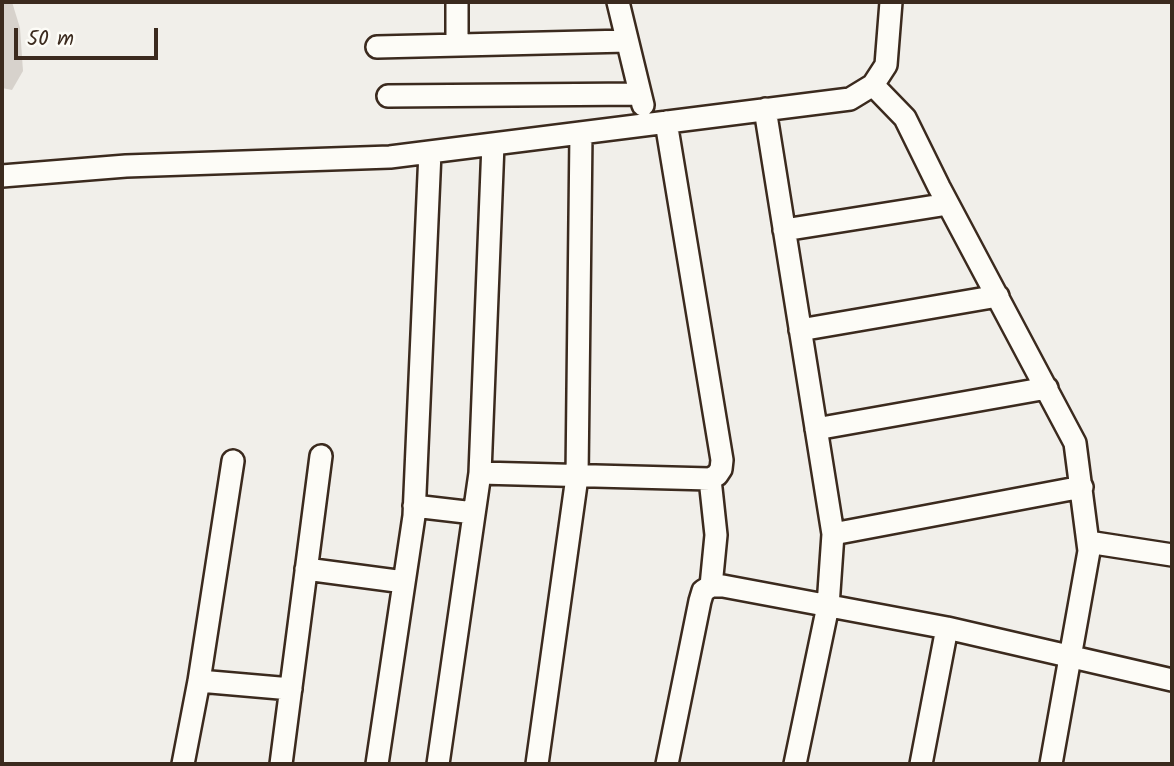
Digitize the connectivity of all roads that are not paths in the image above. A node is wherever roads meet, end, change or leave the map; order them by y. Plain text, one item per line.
1 (457, 2) edge
2 (618, 2) edge
3 (891, 2) edge
4 (627, 41) junction
5 (457, 45) junction
6 (377, 47) dead end
7 (873, 85) junction
8 (640, 94) junction
9 (388, 96) dead end
10 (765, 109) junction
11 (657, 123) junction
12 (581, 132) junction
13 (493, 144) junction
14 (430, 152) junction
15 (2, 176) edge
16 (948, 204) junction
17 (784, 230) junction
18 (998, 296) junction
19 (800, 330) junction
20 (1047, 388) junction
21 (816, 429) junction
22 (321, 456) dead end
23 (233, 461) dead end
24 (480, 473) junction
25 (577, 477) junction
26 (709, 479) junction
27 (1082, 487) junction
28 (414, 506) junction
29 (474, 513) junction
30 (832, 534) junction
31 (1088, 542) junction
32 (1172, 555) edge
33 (306, 569) junction
34 (404, 582) junction
35 (711, 586) junction
36 (828, 606) junction
37 (947, 628) junction
38 (1070, 657) junction
39 (1172, 680) edge
40 (200, 681) junction
41 (291, 689) junction
42 (183, 764) edge
43 (281, 764) edge
44 (377, 764) edge
45 (438, 764) edge
46 (537, 764) edge
47 (667, 764) edge
48 (795, 764) edge
49 (921, 764) edge
50 (1051, 764) edge

1 - 5 street
2 - 4 street
3 - 7 street
4 - 5 street
4 - 8 street
5 - 6 street
7 - 10 street
7 - 16 street
8 - 9 street
8 - 11 street
10 - 11 street
10 - 17 street
11 - 12 street
11 - 26 street
12 - 13 street
12 - 25 street
13 - 14 street
13 - 24 street
14 - 15 street
14 - 28 street
16 - 17 street
16 - 18 street
17 - 19 street
18 - 19 street
18 - 20 street
19 - 21 street
20 - 21 street
20 - 27 street
21 - 30 street
22 - 33 street
23 - 40 street
24 - 25 street
24 - 29 street
25 - 26 street
25 - 46 street
26 - 35 street
27 - 30 street
27 - 31 street
28 - 29 street
28 - 34 street
29 - 45 street
30 - 36 street
31 - 32 street
31 - 38 street
33 - 34 street
33 - 41 street
34 - 44 street
35 - 36 street
35 - 47 street
36 - 37 street
36 - 48 street
37 - 38 street
37 - 49 street
38 - 39 street
38 - 50 street
40 - 41 street
40 - 42 street
41 - 43 street

